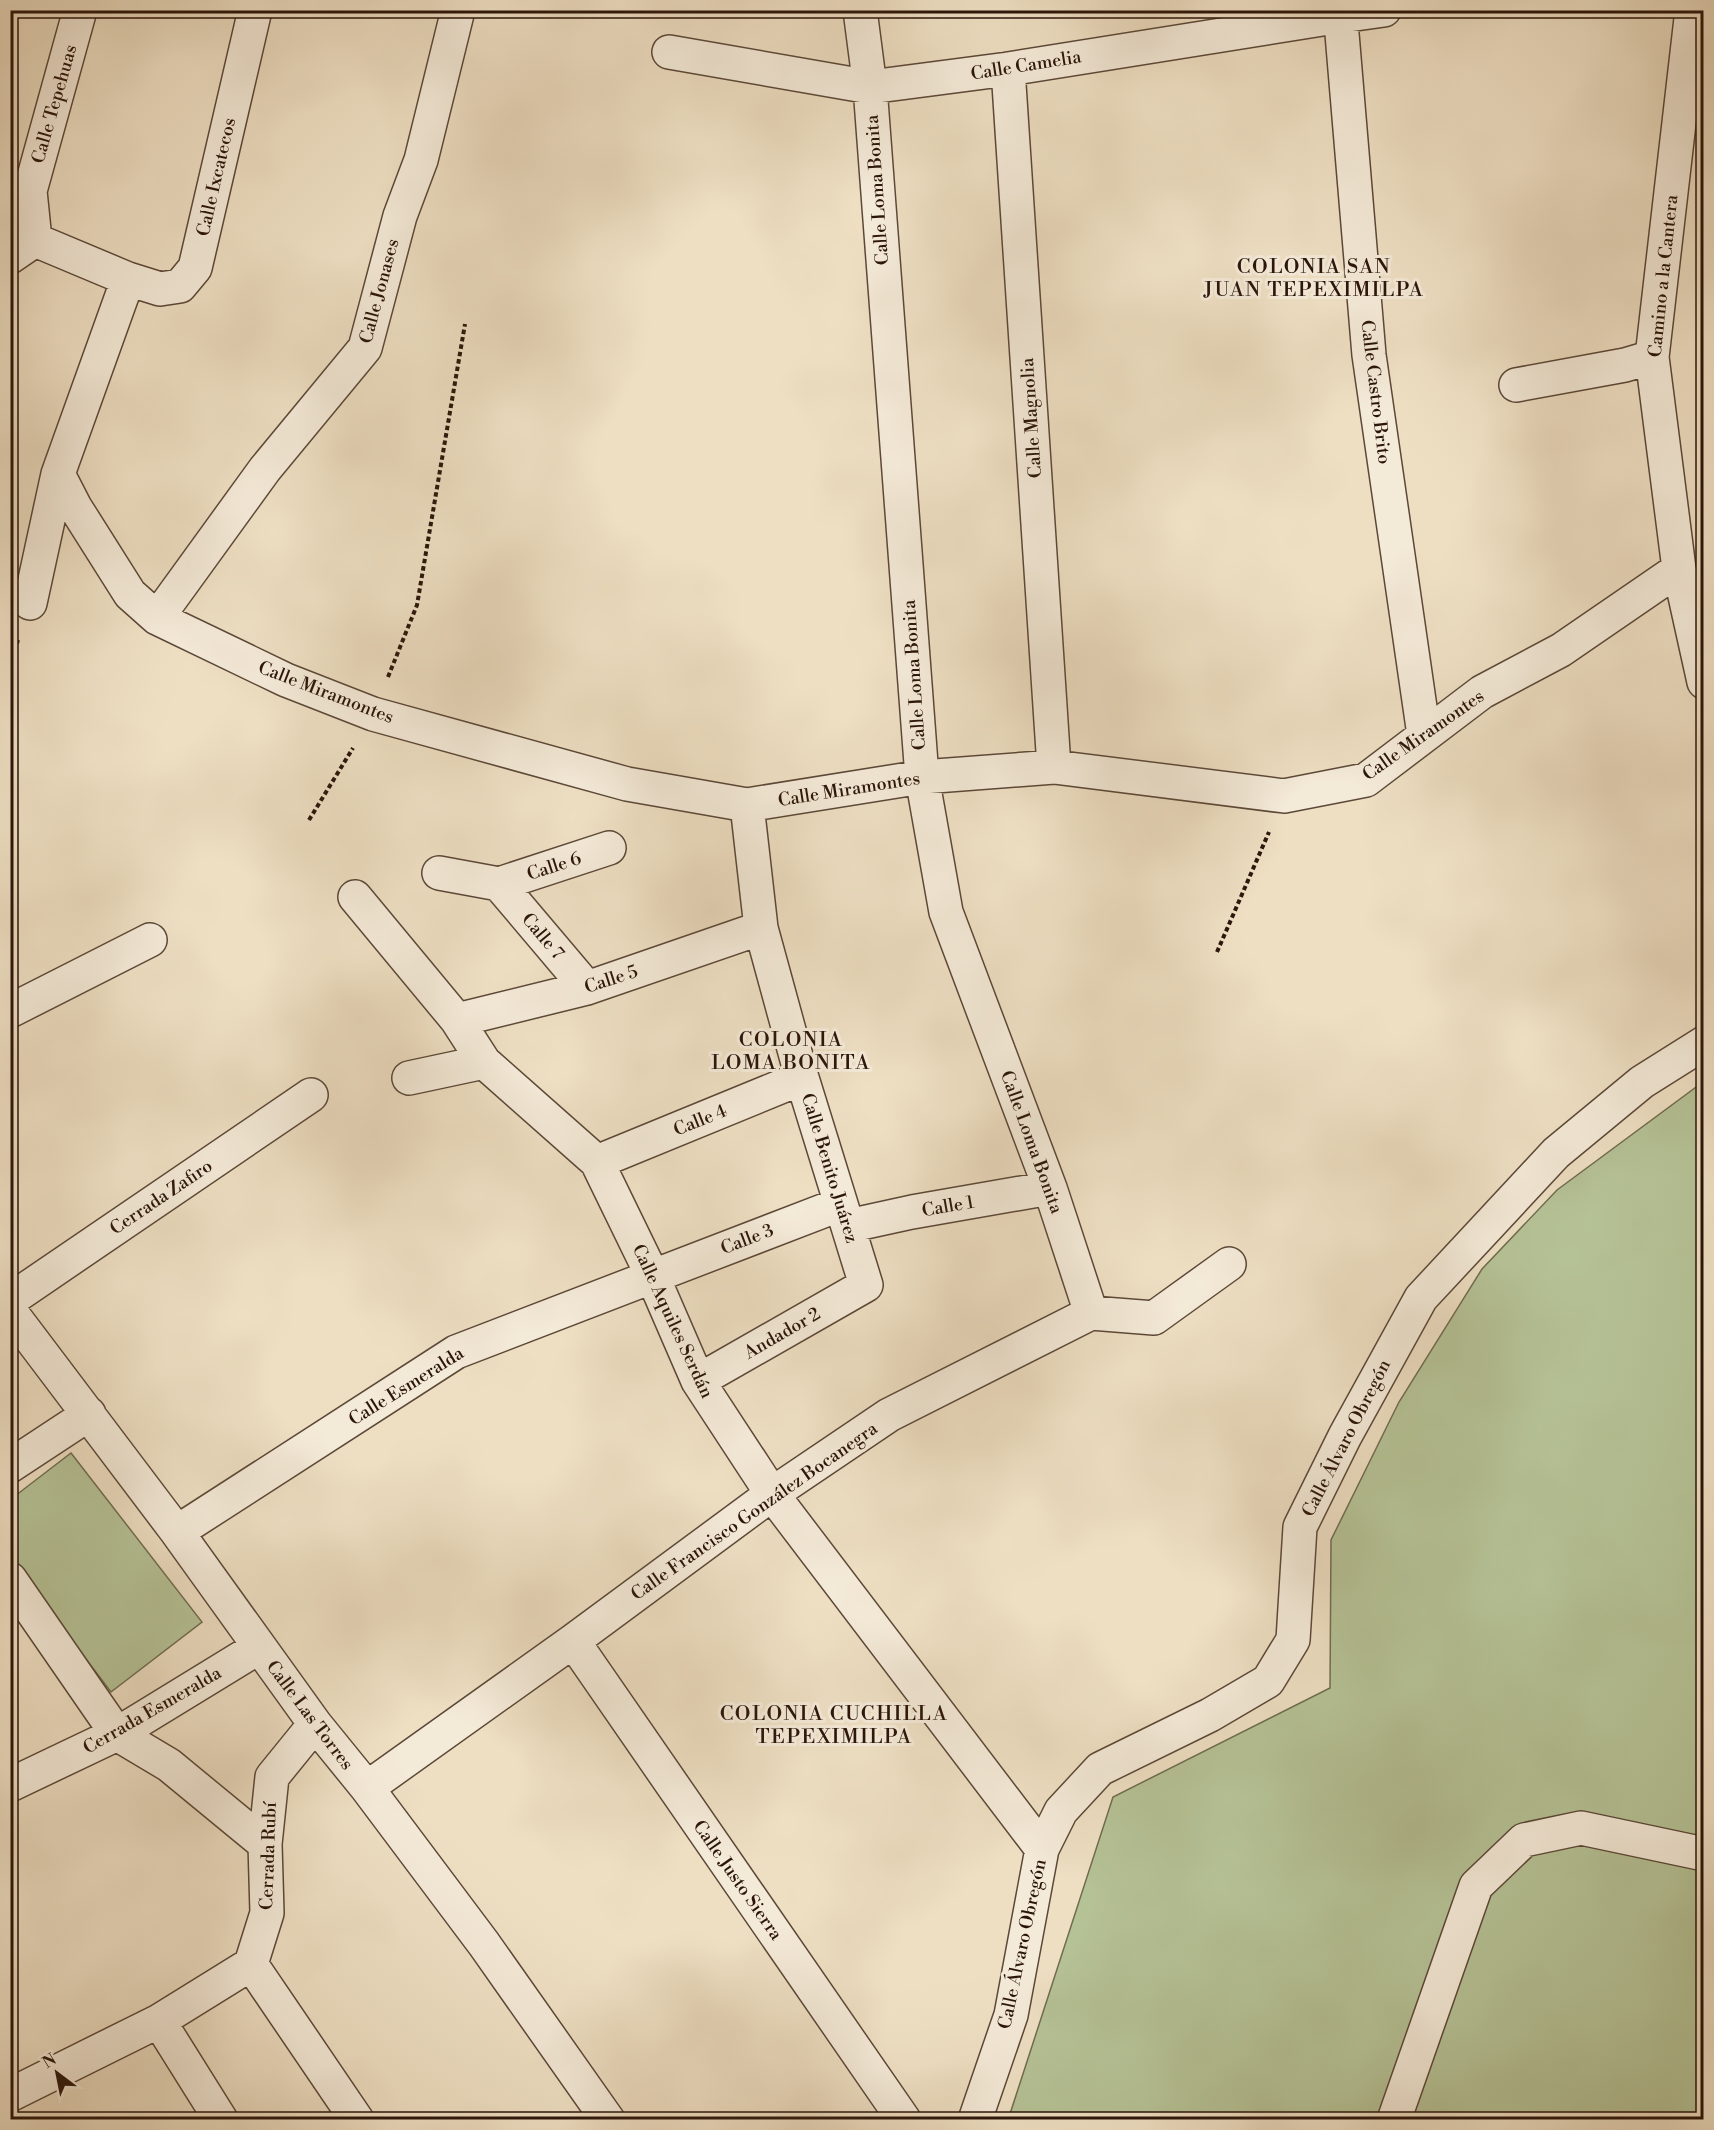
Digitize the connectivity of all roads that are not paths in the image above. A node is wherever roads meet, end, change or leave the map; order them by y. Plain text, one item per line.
1 (80, 10) edge
2 (255, 10) edge
3 (458, 10) edge
4 (860, 10) edge
5 (1384, 10) edge
6 (1692, 10) edge
7 (1341, 13) edge
8 (669, 52) dead end
9 (1008, 69) junction
10 (870, 87) junction
11 (23, 248) edge
12 (128, 279) junction
13 (1652, 357) junction
14 (1516, 385) dead end
15 (58, 474) junction
16 (1679, 569) junction
17 (30, 603) dead end
18 (157, 618) junction
19 (1704, 682) edge
20 (1424, 735) junction
21 (1054, 767) junction
22 (921, 777) junction
23 (747, 805) junction
24 (609, 848) dead end
25 (438, 873) dead end
26 (499, 884) junction
27 (355, 897) dead end
28 (761, 928) junction
29 (150, 940) dead end
30 (587, 987) junction
31 (10, 1011) edge
32 (457, 1020) junction
33 (1704, 1042) edge
34 (484, 1062) junction
35 (410, 1078) dead end
36 (802, 1078) junction
37 (310, 1095) dead end
38 (597, 1162) junction
39 (1050, 1188) junction
40 (844, 1215) junction
41 (1229, 1264) dead end
42 (652, 1275) junction
43 (866, 1285) joint
44 (10, 1300) edge
45 (10, 1311) edge
46 (1091, 1313) junction
47 (698, 1381) junction
48 (89, 1414) junction
49 (10, 1466) edge
50 (772, 1494) junction
51 (177, 1532) junction
52 (10, 1579) edge
53 (573, 1641) junction
54 (259, 1647) junction
55 (315, 1724) junction
56 (117, 1734) junction
57 (10, 1785) edge
58 (367, 1788) junction
59 (265, 1844) junction
60 (1042, 1849) junction
61 (1704, 1854) edge
62 (251, 1964) junction
63 (159, 2021) junction
64 (10, 2095) edge
65 (221, 2120) edge
66 (357, 2120) edge
67 (608, 2120) edge
68 (904, 2120) edge
69 (975, 2120) edge
70 (1394, 2120) edge

1 - 11 street, Calle Tepehuas
2 - 12 street, Calle Ixcatecos
3 - 18 street, Calle Jonases
4 - 10 street, Calle Loma Bonita
5 - 7 street, Calle Camelia
6 - 13 street, Camino a la Cantera
7 - 9 street, Calle Camelia
7 - 20 street, Calle Castro Brito
8 - 10 street, Calle Camelia
9 - 10 street, Calle Camelia
9 - 21 street, Calle Magnolia
10 - 22 street, Calle Loma Bonita
11 - 12 street, Calle Ixcatecos
12 - 15 street
13 - 14 street
13 - 16 street, Camino a la Cantera
15 - 17 street
15 - 18 street, Calle Miramontes
16 - 19 street, Camino a la Cantera
16 - 20 street, Calle Miramontes
18 - 23 street, Calle Miramontes
20 - 21 street, Calle Miramontes
21 - 22 street, Calle Miramontes
22 - 23 street, Calle Miramontes
22 - 39 street, Calle Loma Bonita
23 - 28 street, Calle Benito Juárez
24 - 26 street, Calle 6
25 - 26 street
26 - 30 street, Calle 7
27 - 32 street, Calle Aquiles Serdán
28 - 30 street, Calle 5
28 - 36 street, Calle Benito Juárez
29 - 31 street
30 - 32 street, Calle 5
32 - 34 street, Calle Aquiles Serdán
33 - 60 street, Calle Álvaro Obregón
34 - 35 street
34 - 38 street, Calle Aquiles Serdán
36 - 38 street, Calle 4
36 - 40 street, Calle Benito Juárez
37 - 44 street, Cerrada Zafiro
38 - 42 street, Calle Aquiles Serdán
39 - 40 street, Calle 1
39 - 46 street, Calle Loma Bonita
40 - 42 street, Calle 3
40 - 43 street, Calle Benito Juárez
41 - 46 street
42 - 47 street, Calle Aquiles Serdán
42 - 51 street, Calle Esmeralda
43 - 47 street, Andador 2
45 - 48 street, Calle Las Torres
46 - 50 street, Calle Francisco González Bocanegra
47 - 50 street, Calle Aquiles Serdán
48 - 49 street
48 - 51 street, Calle Las Torres
50 - 53 street, Calle Francisco González Bocanegra
50 - 60 street, Calle Aquiles Serdán
51 - 54 street, Calle Las Torres
52 - 56 street
53 - 58 street, Calle Francisco González Bocanegra
53 - 68 street, Calle Justo Sierra
54 - 55 street, Calle Las Torres
54 - 56 street, Cerrada Esmeralda
55 - 58 street, Calle Las Torres
55 - 59 street, Cerrada Rubí
56 - 57 street, Cerrada Esmeralda
56 - 59 street
58 - 67 street, Calle Las Torres
59 - 62 street, Cerrada Rubí
60 - 69 street, Calle Álvaro Obregón
61 - 70 street
62 - 63 street
62 - 66 street
63 - 64 street
63 - 65 street

